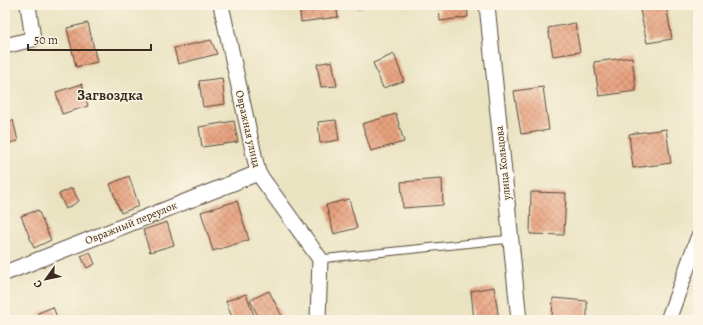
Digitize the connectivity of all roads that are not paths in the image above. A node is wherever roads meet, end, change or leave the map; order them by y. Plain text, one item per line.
1 (28, 5) edge
2 (221, 5) edge
3 (487, 5) edge
4 (5, 46) edge
5 (258, 173) junction
6 (698, 238) edge
7 (511, 239) junction
8 (320, 259) junction
9 (5, 273) edge
10 (318, 320) edge
11 (519, 320) edge
12 (668, 320) edge

1 - 4 street
2 - 5 street, Овражная улица
3 - 7 street, улица Кольцова
5 - 8 street, Овражная улица
5 - 9 street, Овражный переулок
6 - 12 street
7 - 8 lane
7 - 11 street, улица Кольцова
8 - 10 street

